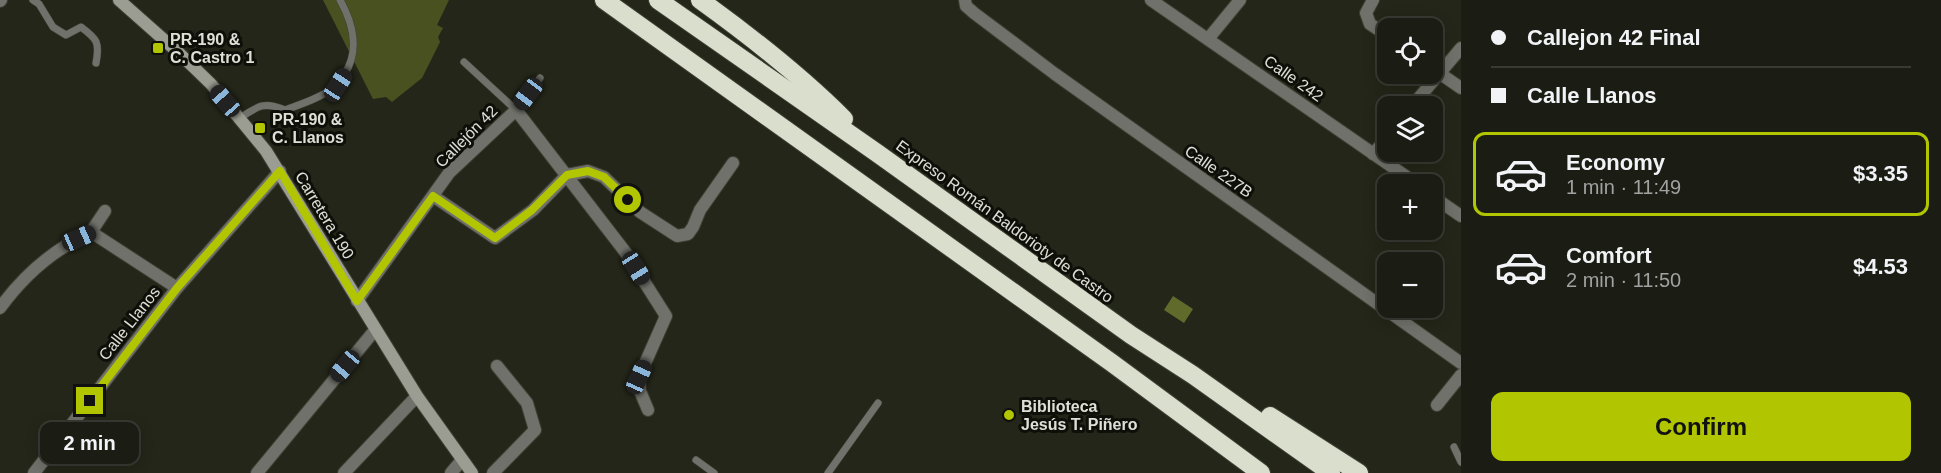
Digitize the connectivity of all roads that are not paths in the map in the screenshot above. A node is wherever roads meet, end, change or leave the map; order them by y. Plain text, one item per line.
1 (33, 0) edge
2 (119, 0) edge
3 (340, 0) edge
4 (604, 0) edge
5 (658, 0) edge
6 (700, 0) edge
7 (965, 0) edge
8 (1151, 0) edge
9 (1240, 0) edge
10 (1372, 2) edge
11 (1377, 29) edge
12 (1208, 39) junction
13 (1461, 48) edge
14 (464, 62) dead end
15 (96, 63) dead end
16 (1443, 65) edge
17 (1443, 76) edge
18 (540, 78) dead end
19 (1461, 88) edge
20 (516, 110) junction
21 (240, 118) junction
22 (1377, 149) edge
23 (877, 153) junction
24 (1373, 154) junction
25 (733, 163) dead end
26 (280, 171) junction
27 (1402, 174) edge
28 (567, 175) junction
29 (433, 196) junction
30 (1443, 204) edge
31 (105, 211) dead end
32 (1461, 216) edge
33 (91, 232) junction
34 (177, 288) junction
35 (357, 301) junction
36 (0, 308) edge
37 (375, 330) junction
38 (1461, 363) edge
39 (497, 366) dead end
40 (1193, 375) junction
41 (1461, 375) edge
42 (417, 396) junction
43 (878, 403) dead end
44 (1437, 405) dead end
45 (648, 410) dead end
46 (1454, 447) dead end
47 (462, 460) junction
48 (696, 460) dead end
49 (1461, 462) edge
50 (34, 473) edge
51 (256, 473) edge
52 (344, 473) edge
53 (451, 473) edge
54 (472, 473) edge
55 (493, 473) edge
56 (714, 473) edge
57 (828, 473) edge
58 (1261, 473) edge
59 (1331, 473) edge
60 (1359, 473) edge

1 - 15 lane
2 - 21 street, Carretera 190
3 - 21 lane
4 - 58 highway
5 - 23 highway, Expreso Román Baldorioty de Castro
6 - 23 highway
7 - 38 street, Calle 227B
8 - 12 street, Calle 242
9 - 12 street
10 - 11 street
12 - 24 street, Calle 242
13 - 16 street
14 - 20 lane
17 - 19 street
18 - 20 lane
20 - 28 street, Callejón 42
20 - 29 street, Callejón 42
21 - 26 street, Carretera 190
22 - 24 street
23 - 40 highway, Expreso Román Baldorioty de Castro
24 - 27 street, Calle 242
25 - 28 street
26 - 34 street, Calle Llanos
26 - 35 street, Carretera 190
28 - 29 street
28 - 45 street, Callejón 42
29 - 35 street, Callejón 42
30 - 32 street
31 - 33 street
33 - 34 street
33 - 36 street
34 - 50 street, Calle Llanos
35 - 37 street, Carretera 190
37 - 42 street, Carretera 190
37 - 51 street
39 - 55 street
40 - 59 highway, Expreso Román Baldorioty de Castro
40 - 60 highway
41 - 44 street
42 - 47 street, Carretera 190
42 - 52 street
43 - 57 lane
46 - 49 lane
47 - 53 street
47 - 54 street, Carretera 190
48 - 56 lane

